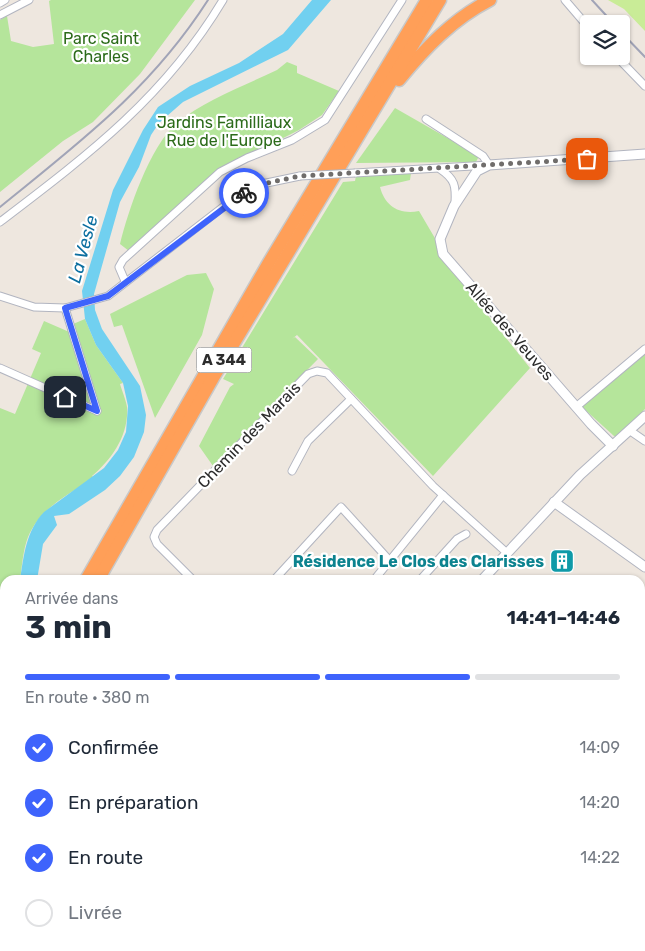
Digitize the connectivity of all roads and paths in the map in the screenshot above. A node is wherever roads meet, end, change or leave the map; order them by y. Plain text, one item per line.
1 (6, 0) edge
2 (29, 0) edge
3 (223, 0) edge
4 (402, 0) edge
5 (427, 0) edge
6 (440, 0) edge
7 (490, 0) edge
8 (565, 0) edge
9 (0, 3) edge
10 (0, 15) edge
11 (580, 18) edge
12 (625, 65) edge
13 (645, 86) edge
14 (426, 119) dead end
15 (366, 121) junction
16 (349, 139) junction
17 (645, 154) edge
18 (489, 165) junction
19 (440, 168) junction
20 (454, 206) junction
21 (0, 222) edge
22 (125, 281) junction
23 (0, 296) edge
24 (65, 308) junction
25 (645, 349) edge
26 (0, 368) edge
27 (351, 399) junction
28 (576, 407) junction
29 (645, 416) edge
30 (630, 430) junction
31 (645, 441) edge
32 (612, 447) junction
33 (292, 471) dead end
34 (443, 495) junction
35 (558, 504) junction
36 (466, 534) dead end
37 (507, 552) junction
38 (390, 560) junction
39 (645, 567) edge
40 (89, 575) edge
41 (101, 575) edge
42 (188, 575) edge
43 (279, 575) edge
44 (378, 575) edge
45 (425, 575) edge
46 (486, 575) edge

1 - 9 street
2 - 10 street
3 - 21 street
4 - 22 street
5 - 16 highway, A 344
6 - 15 highway, A 344
7 - 15 highway
8 - 11 street
12 - 13 street
14 - 18 street
15 - 16 highway, A 344
16 - 40 highway, A 344
16 - 41 highway, A 344
17 - 18 street
18 - 19 street
18 - 20 street, Allée des Veuves
19 - 20 street
19 - 22 street, bridge
20 - 28 street, Allée des Veuves
22 - 24 street
23 - 24 street
24 - 26 street
25 - 28 street
27 - 33 street
27 - 34 street, Chemin des Marais
27 - 42 street, Chemin des Marais
28 - 32 street, Allée des Veuves
29 - 30 street
30 - 31 street
30 - 32 street
32 - 35 street
34 - 37 street, Chemin des Marais
34 - 38 street
35 - 37 street
35 - 39 street
36 - 45 street
37 - 46 street
38 - 43 street
38 - 44 street

